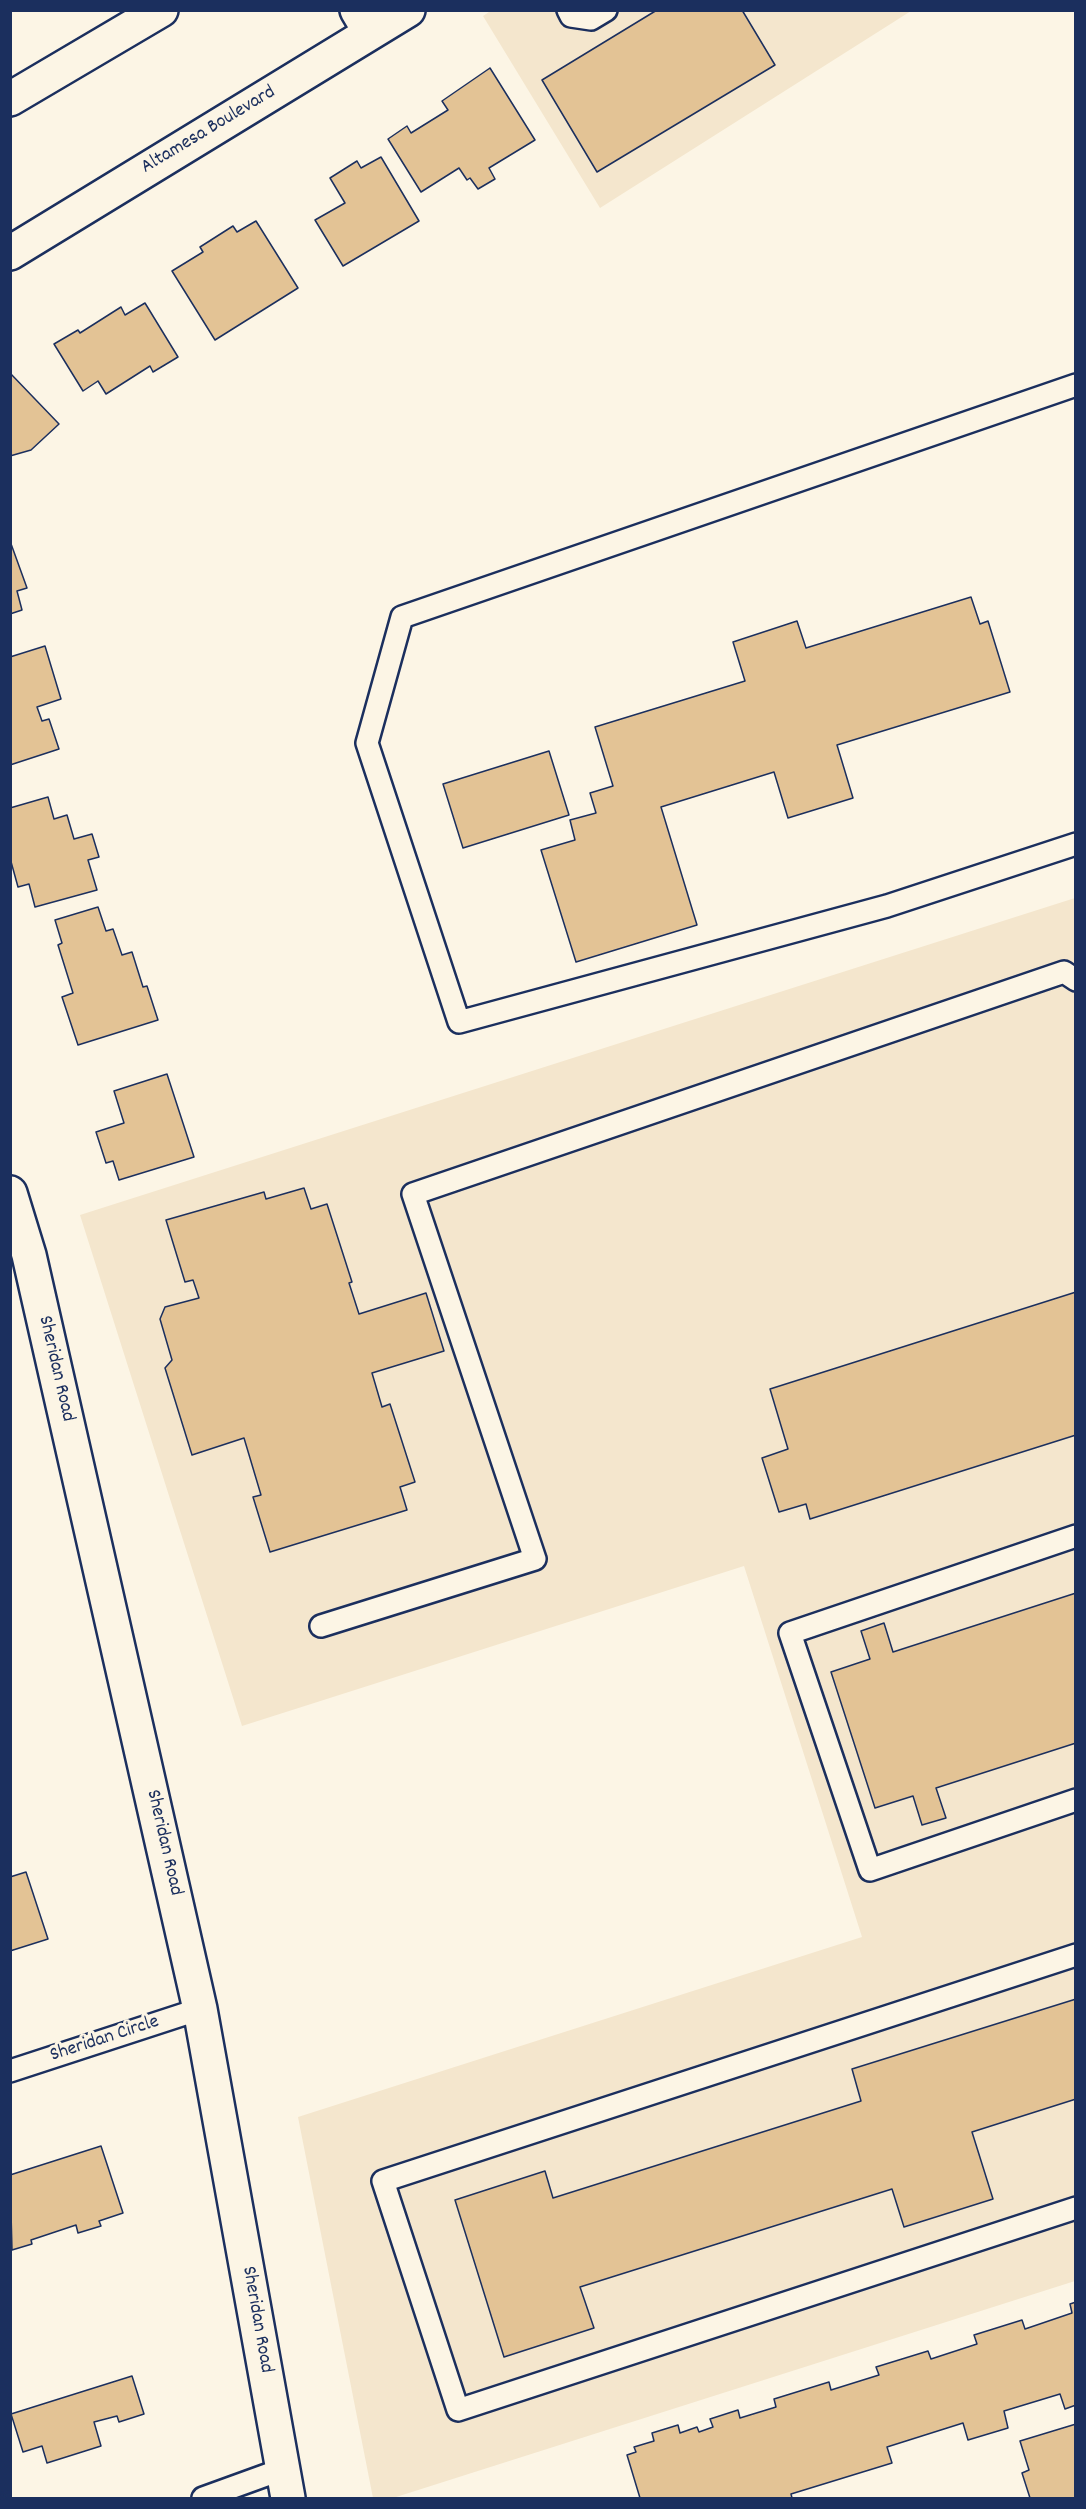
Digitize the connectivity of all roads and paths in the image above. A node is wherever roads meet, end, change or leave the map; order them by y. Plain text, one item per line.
1 (161, 10) edge
2 (408, 10) edge
3 (568, 10) edge
4 (606, 10) edge
5 (364, 21) edge
6 (10, 99) edge
7 (10, 253) edge
8 (1076, 385) edge
9 (1076, 844) edge
10 (1076, 980) edge
11 (10, 1193) edge
12 (1076, 1536) edge
13 (321, 1626) dead end
14 (1076, 1800) edge
15 (1076, 1955) edge
16 (200, 2009) junction
17 (10, 2071) edge
18 (1076, 2208) edge
19 (285, 2484) edge
20 (203, 2499) edge

1 - 6 street
2 - 5 street, Altamesa Boulevard
3 - 4 lane
5 - 7 street, Altamesa Boulevard
8 - 9 lane
10 - 13 lane
11 - 16 street, Sheridan Road
12 - 14 lane
15 - 18 lane
16 - 17 lane, Sheridan Circle
16 - 19 street, Sheridan Road
19 - 20 lane

